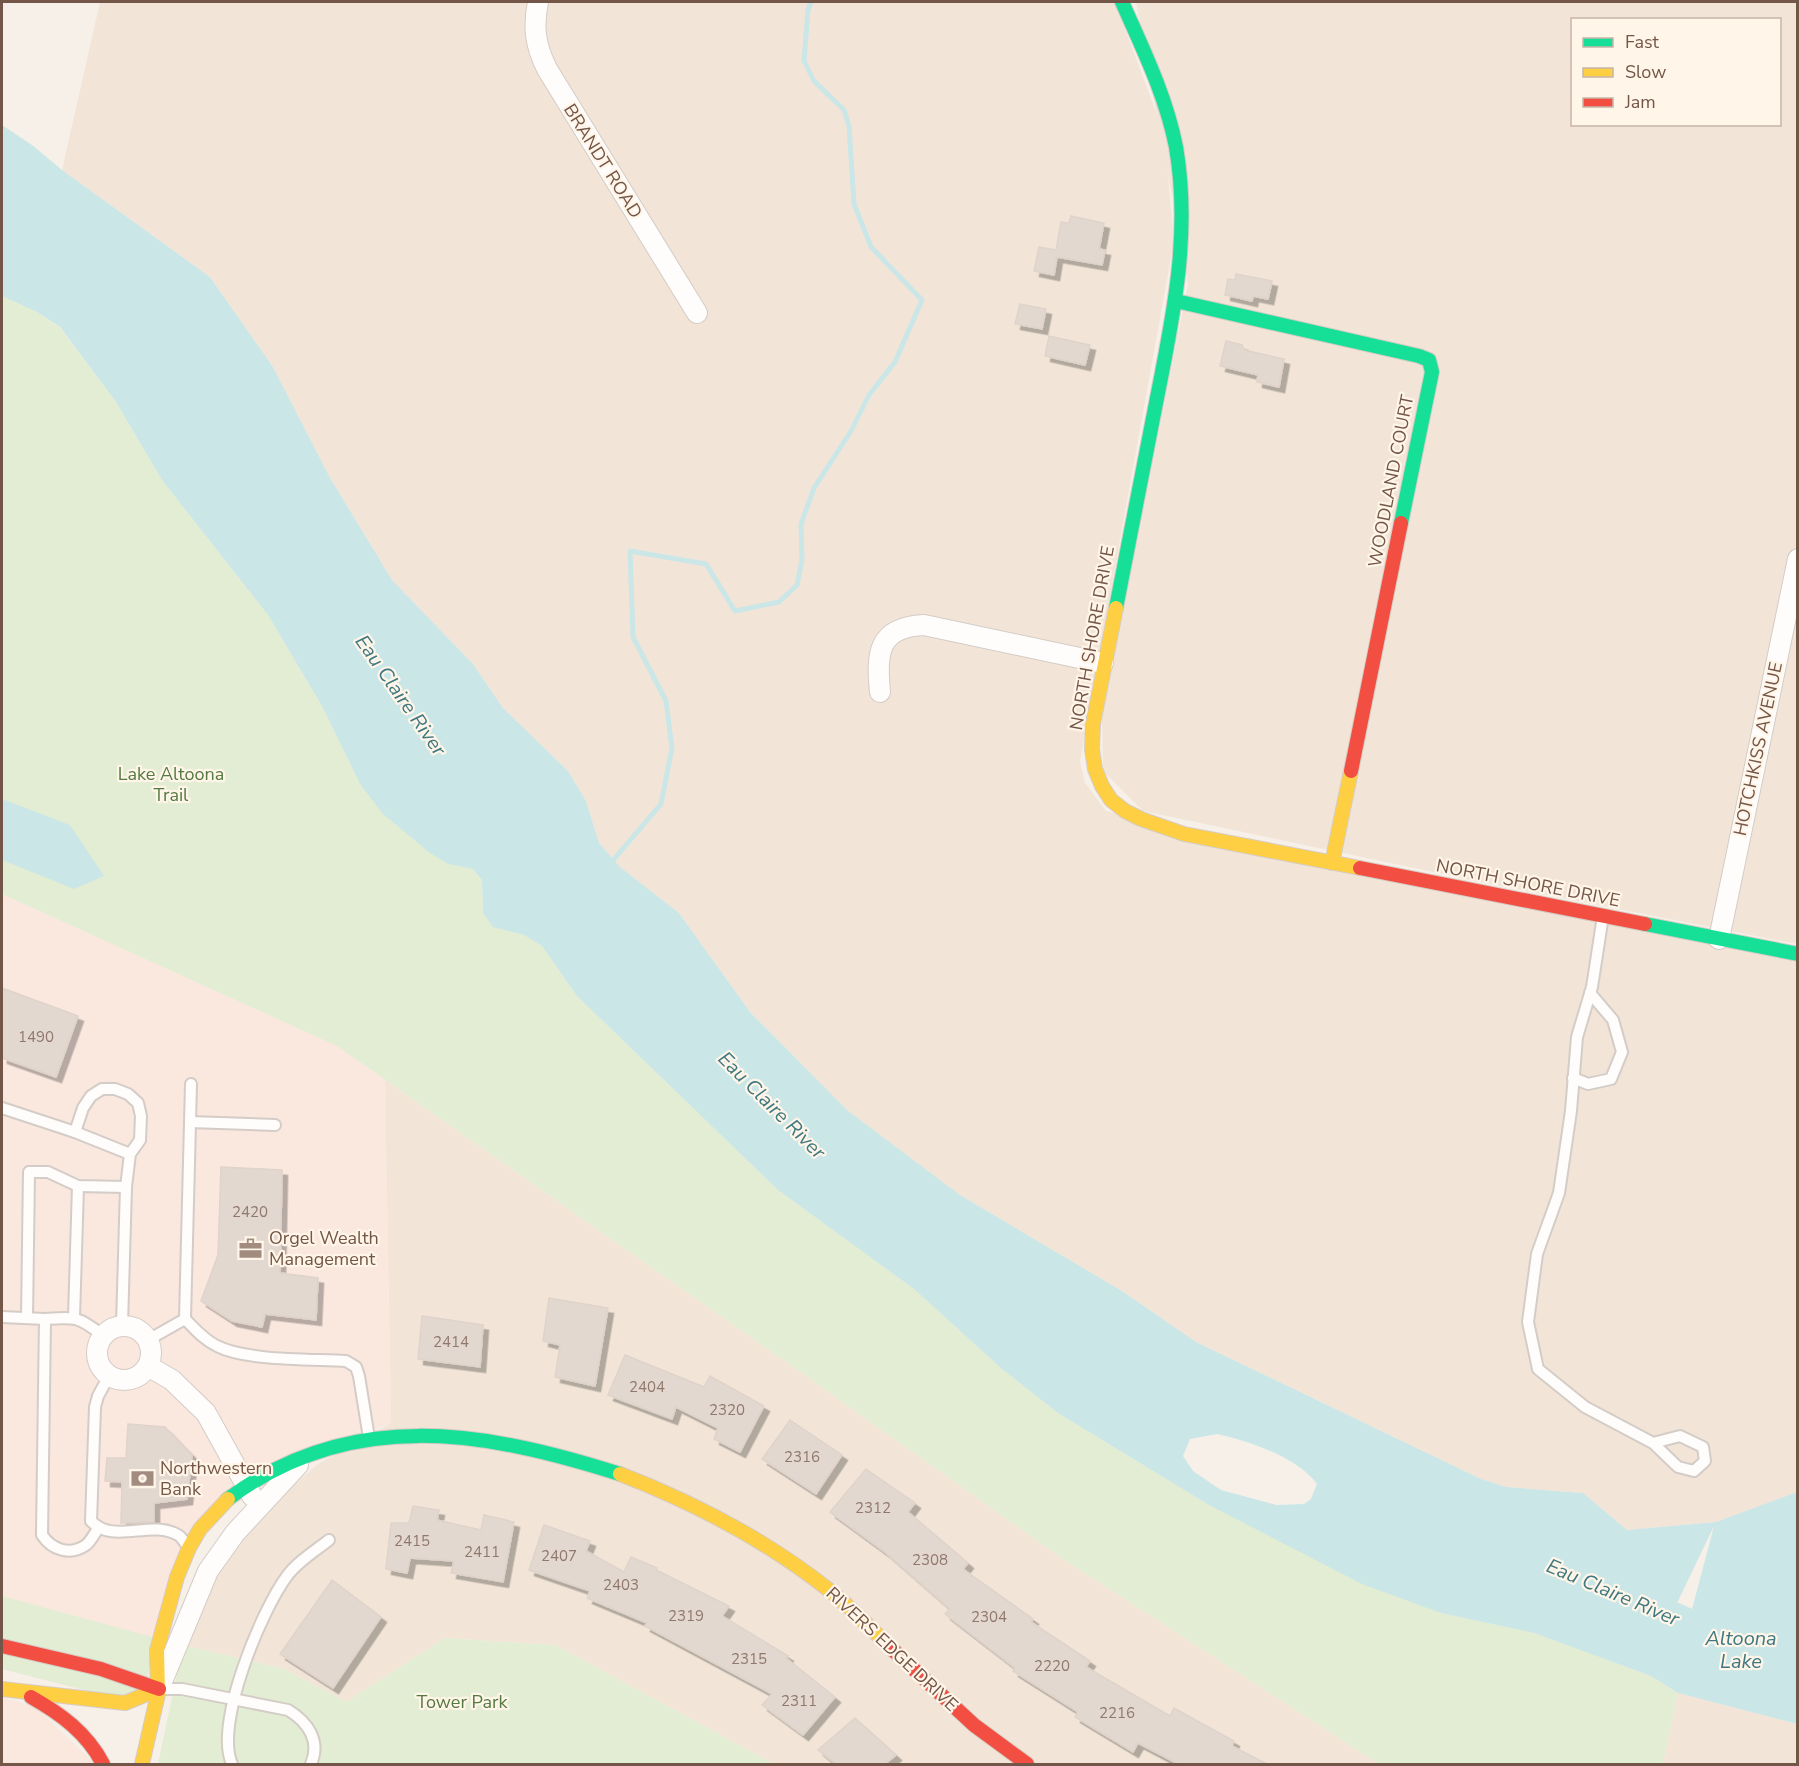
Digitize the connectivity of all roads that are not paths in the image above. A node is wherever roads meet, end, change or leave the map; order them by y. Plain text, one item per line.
1 (538, 2) edge
2 (1122, 2) edge
3 (1176, 301) junction
4 (697, 313) dead end
5 (1797, 559) edge
6 (1104, 663) junction
7 (880, 692) dead end
8 (1332, 863) junction
9 (1603, 916) junction
10 (1719, 939) junction
11 (1797, 954) edge
12 (1590, 993) junction
13 (1573, 1078) junction
14 (191, 1084) dead end
15 (2, 1108) edge
16 (190, 1122) junction
17 (276, 1125) dead end
18 (75, 1132) junction
19 (130, 1154) junction
20 (78, 1186) junction
21 (126, 1187) junction
22 (2, 1317) edge
23 (74, 1317) junction
24 (27, 1318) junction
25 (45, 1318) junction
26 (185, 1319) junction
27 (122, 1325) junction
28 (102, 1335) junction
29 (148, 1340) junction
30 (148, 1366) junction
31 (109, 1376) junction
32 (369, 1438) junction
33 (1653, 1443) junction
34 (308, 1455) junction
35 (245, 1485) junction
36 (259, 1506) junction
37 (98, 1529) junction
38 (329, 1540) dead end
39 (189, 1548) junction
40 (2, 1647) edge
41 (2, 1689) edge
42 (159, 1689) junction
43 (24, 1693) junction
44 (234, 1699) junction
45 (103, 1764) edge
46 (142, 1764) edge
47 (232, 1764) edge
48 (311, 1764) edge
49 (1027, 1764) edge

1 - 4 street, BRANDT ROAD
2 - 3 street, NORTH SHORE DRIVE
3 - 6 street, NORTH SHORE DRIVE
3 - 8 street, WOODLAND COURT
5 - 10 street, HOTCHKISS AVENUE
6 - 7 street
6 - 8 street, NORTH SHORE DRIVE
8 - 9 street, NORTH SHORE DRIVE
9 - 10 street, NORTH SHORE DRIVE
9 - 12 lane
10 - 11 street, NORTH SHORE DRIVE
12 - 13 lane
12 - 13 lane
13 - 33 lane
14 - 16 lane
15 - 18 lane
16 - 17 lane
16 - 26 lane
18 - 19 lane
18 - 19 lane
19 - 21 lane
20 - 21 lane
20 - 23 lane
20 - 24 lane
21 - 27 lane
22 - 24 lane
23 - 25 lane
23 - 28 lane
24 - 25 lane
25 - 37 lane
26 - 29 lane
26 - 32 lane
27 - 28 street
27 - 29 street
28 - 31 street
29 - 30 street
30 - 31 street
30 - 35 street
31 - 37 lane
32 - 34 street, RIVERS EDGE DRIVE
32 - 49 street, RIVERS EDGE DRIVE
33 - 33 lane
34 - 35 street, RIVERS EDGE DRIVE
34 - 36 street, RIVERS EDGE DRIVE
35 - 36 street
35 - 39 street, RIVERS EDGE DRIVE
36 - 42 street, RIVERS EDGE DRIVE
37 - 39 lane
38 - 44 lane
39 - 42 street, RIVERS EDGE DRIVE
40 - 42 street
41 - 43 street
42 - 43 street
42 - 44 lane
42 - 46 street
43 - 45 street
44 - 47 lane
44 - 48 lane

